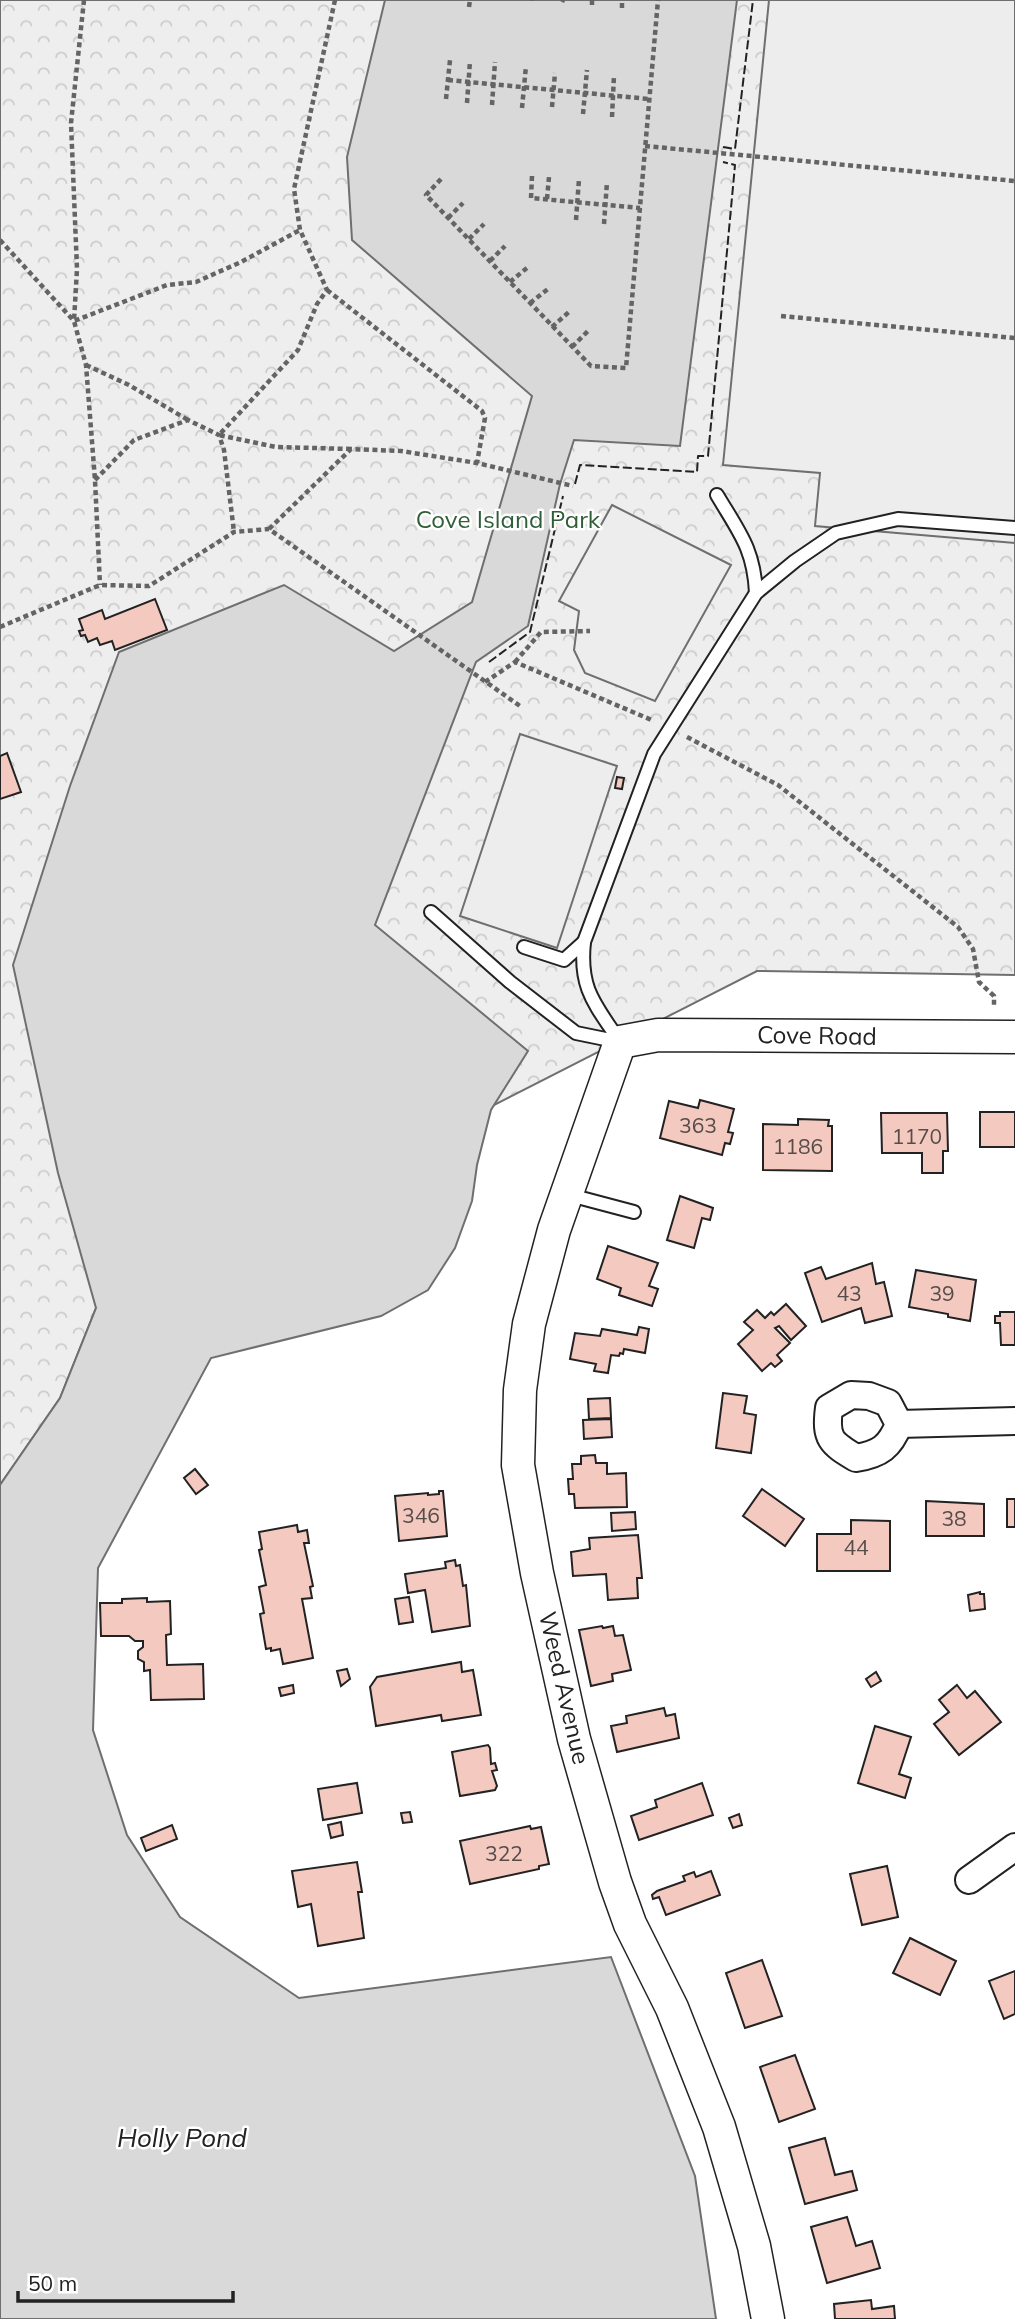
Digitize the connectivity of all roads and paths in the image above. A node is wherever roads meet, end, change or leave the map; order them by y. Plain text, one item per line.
1 (84, 0) edge
2 (335, 0) edge
3 (470, 0) edge
4 (622, 0) edge
5 (658, 0) edge
6 (469, 7) dead end
7 (622, 8) dead end
8 (450, 60) dead end
9 (470, 61) dead end
10 (495, 62) dead end
11 (526, 66) dead end
12 (587, 70) dead end
13 (555, 73) dead end
14 (614, 75) dead end
15 (448, 80) junction
16 (468, 82) junction
17 (494, 85) junction
18 (524, 87) junction
19 (554, 90) junction
20 (585, 93) junction
21 (613, 96) junction
22 (446, 99) dead end
23 (649, 99) junction
24 (467, 103) dead end
25 (492, 105) dead end
26 (552, 107) dead end
27 (522, 108) dead end
28 (583, 114) dead end
29 (612, 117) dead end
30 (645, 146) junction
31 (532, 176) dead end
32 (549, 177) dead end
33 (441, 179) dead end
34 (579, 179) dead end
35 (1015, 181) edge
36 (607, 182) dead end
37 (547, 199) junction
38 (463, 202) dead end
39 (577, 202) junction
40 (605, 204) junction
41 (640, 208) junction
42 (448, 218) junction
43 (576, 220) dead end
44 (484, 224) dead end
45 (604, 224) dead end
46 (300, 230) junction
47 (469, 239) junction
48 (0, 240) edge
49 (505, 246) dead end
50 (489, 261) junction
51 (528, 267) dead end
52 (510, 282) junction
53 (548, 289) dead end
54 (327, 290) junction
55 (530, 303) junction
56 (570, 311) dead end
57 (781, 316) dead end
58 (74, 321) junction
59 (552, 327) junction
60 (589, 331) dead end
61 (1015, 338) edge
62 (572, 347) junction
63 (86, 365) junction
64 (188, 420) junction
65 (219, 435) junction
66 (351, 449) junction
67 (477, 463) junction
68 (96, 480) junction
69 (573, 486) dead end
70 (717, 495) dead end
71 (1015, 528) edge
72 (269, 529) junction
73 (234, 532) junction
74 (100, 585) junction
75 (756, 593) junction
76 (0, 627) edge
77 (590, 631) dead end
78 (515, 663) junction
79 (485, 682) junction
80 (520, 706) dead end
81 (670, 728) junction
82 (431, 912) dead end
83 (584, 942) junction
84 (524, 947) dead end
85 (1004, 1037) edge
86 (620, 1042) junction
87 (566, 1194) junction
88 (634, 1212) dead end
89 (1015, 1421) edge
90 (899, 1424) dead end
91 (1015, 1847) edge
92 (969, 1880) dead end
93 (768, 2319) edge

1 - 58 path
2 - 46 path
3 - 6 path
4 - 7 path
5 - 23 path
8 - 15 path
9 - 16 path
10 - 17 path
11 - 18 path
12 - 20 path
13 - 19 path
14 - 21 path
15 - 16 path
15 - 22 path
16 - 17 path
16 - 24 path
17 - 18 path
17 - 25 path
18 - 19 path
18 - 27 path
19 - 20 path
19 - 26 path
20 - 21 path
20 - 28 path
21 - 23 path
21 - 29 path
23 - 30 path
30 - 35 path
30 - 41 path
31 - 37 path
32 - 37 path
33 - 42 path
34 - 39 path
36 - 40 path
37 - 39 path
38 - 42 path
39 - 40 path
39 - 43 path
40 - 41 path
40 - 45 path
41 - 62 path
42 - 47 path
44 - 47 path
46 - 54 path
46 - 58 path
47 - 50 path
48 - 58 path
49 - 50 path
50 - 52 path
51 - 52 path
52 - 55 path
53 - 55 path
54 - 65 path
54 - 67 path
55 - 59 path
56 - 59 path
57 - 61 path
58 - 63 path
59 - 62 path
60 - 62 path
63 - 64 path
63 - 68 path
64 - 65 path
64 - 68 path
65 - 66 path
65 - 73 path
66 - 67 path
66 - 72 path
67 - 69 path
68 - 74 path
70 - 75 lane
71 - 75 lane
72 - 73 path
72 - 79 path
73 - 74 path
74 - 76 path
75 - 81 lane
77 - 78 path
78 - 79 path
78 - 81 path
79 - 80 path
81 - 83 lane
81 - 85 path
82 - 86 lane
83 - 84 lane
83 - 86 lane
85 - 86 street, Cove Road
86 - 87 street, Weed Avenue
87 - 88 lane
87 - 93 street, Weed Avenue
89 - 90 street
91 - 92 street

